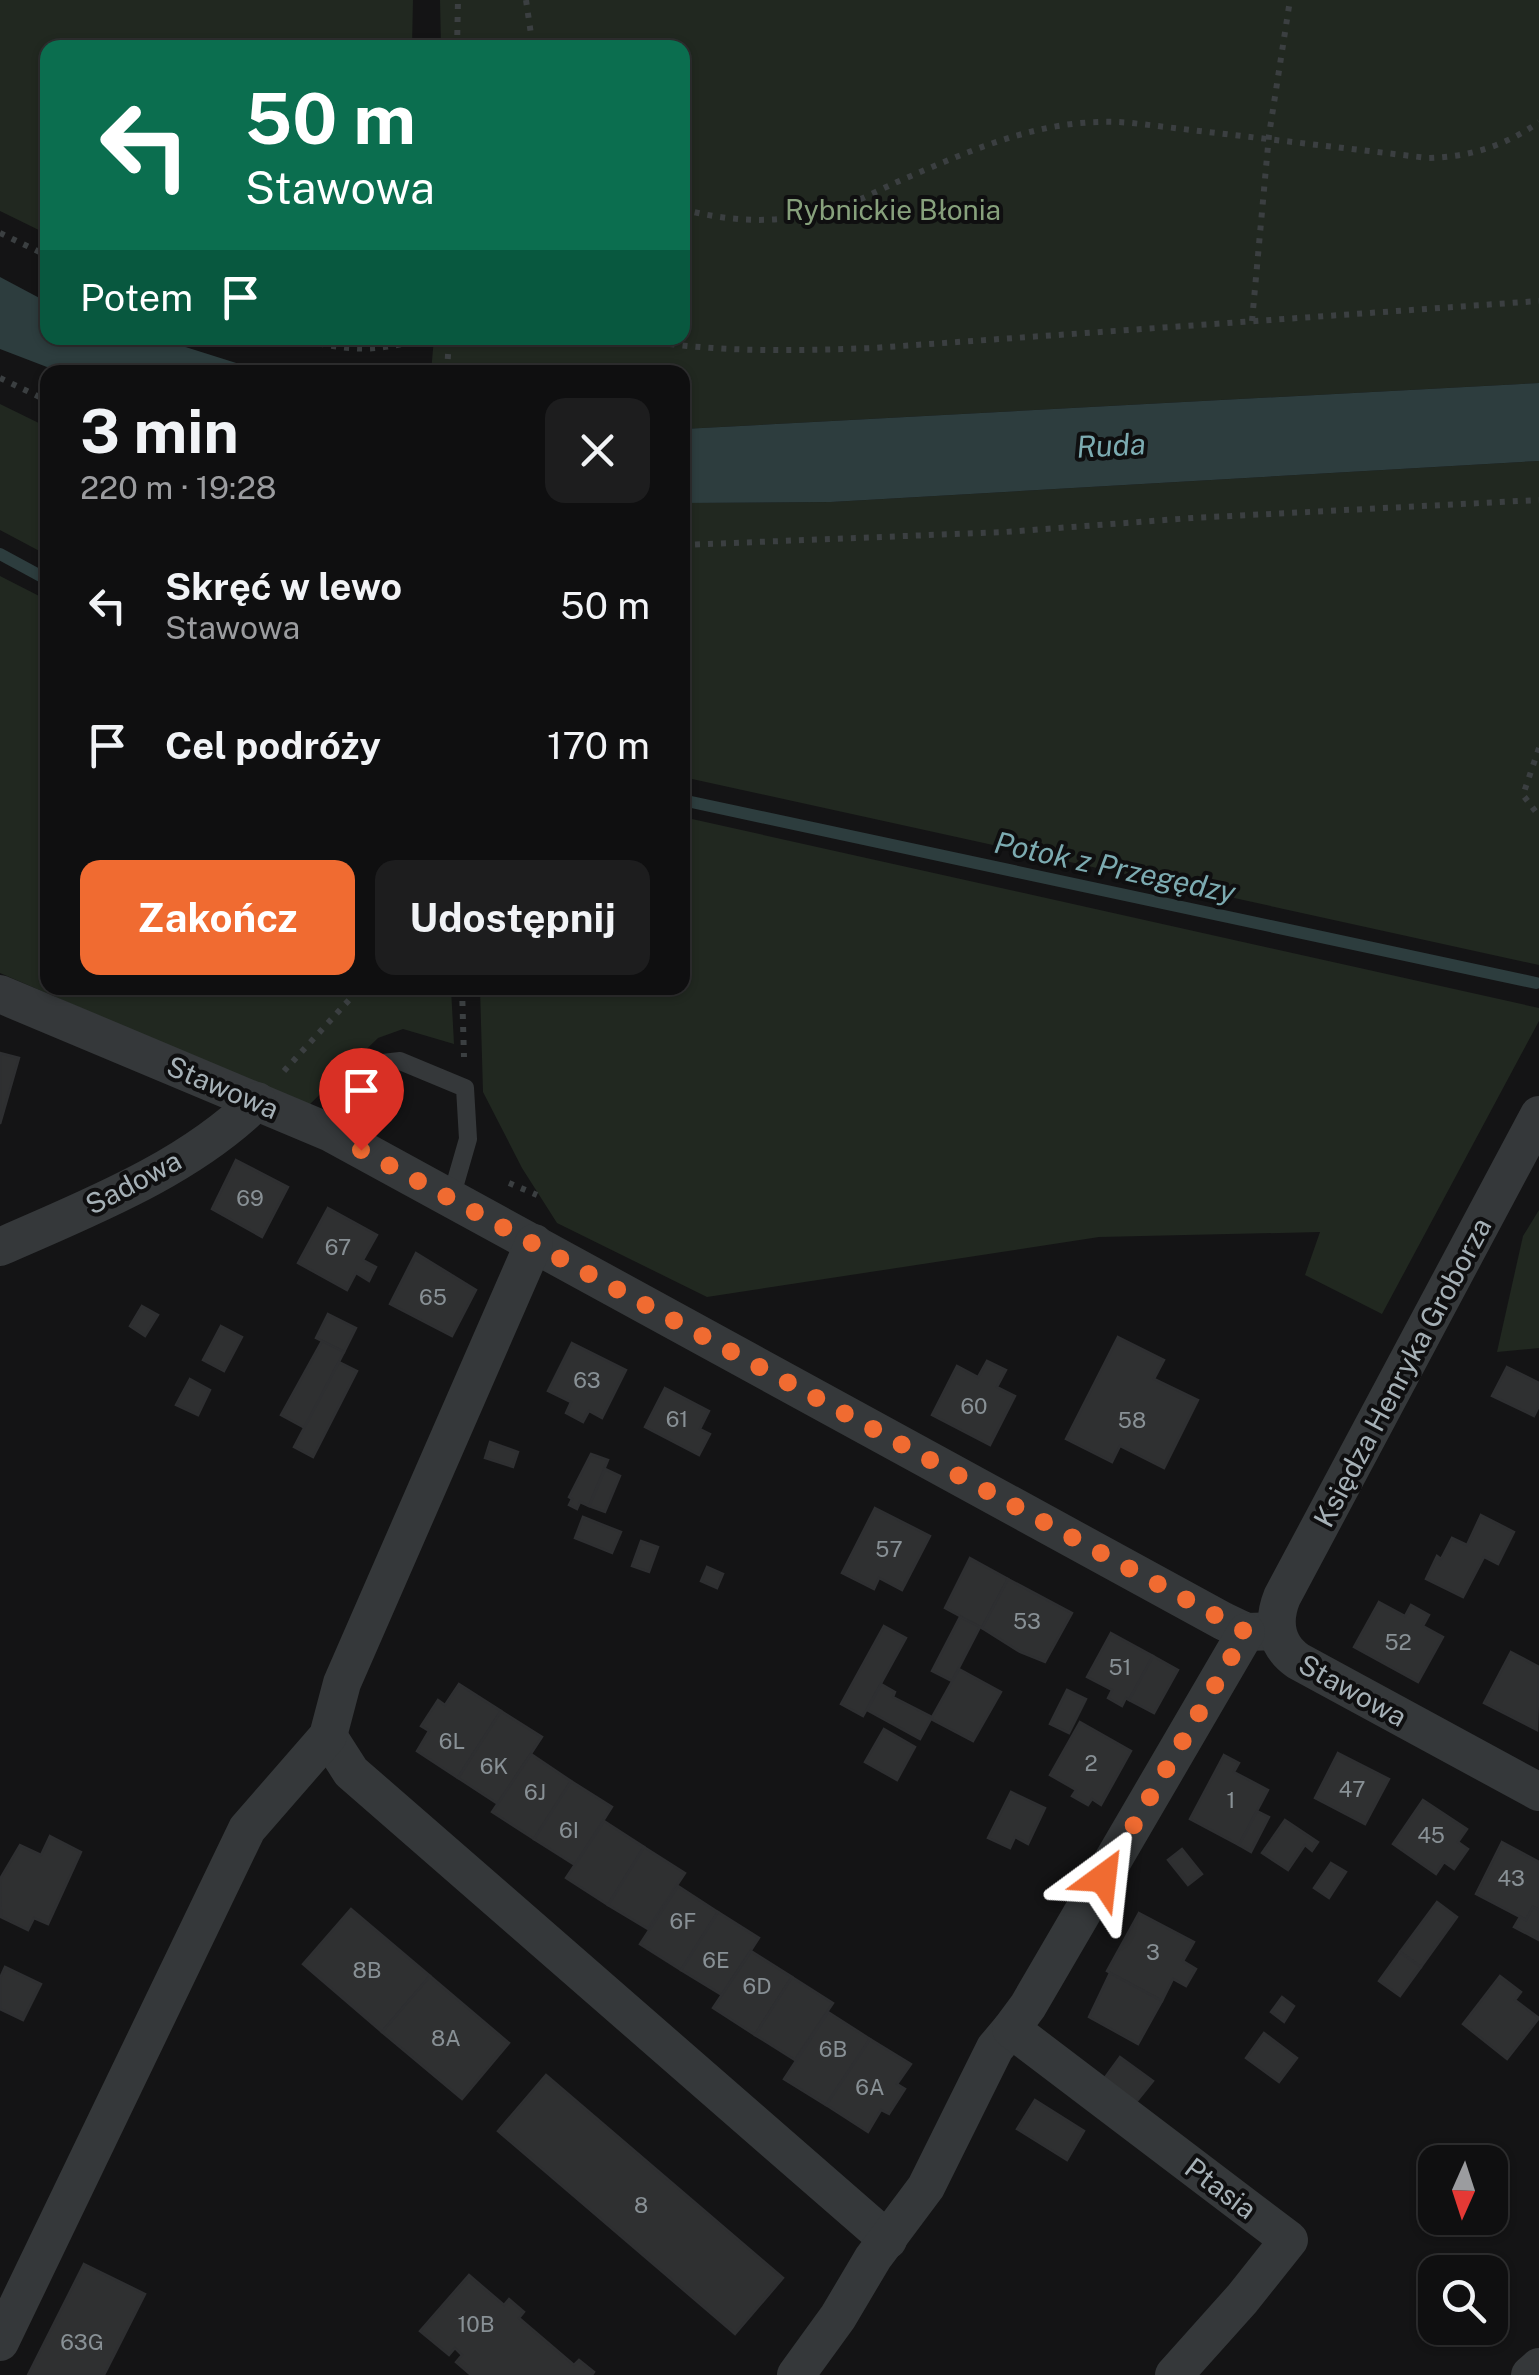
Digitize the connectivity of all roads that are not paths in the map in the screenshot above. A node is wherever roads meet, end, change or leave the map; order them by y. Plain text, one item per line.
1 (0, 994) edge
2 (257, 1101) junction
3 (1539, 1115) edge
4 (331, 1134) junction
5 (451, 1198) junction
6 (534, 1243) junction
7 (0, 1248) edge
8 (1261, 1632) junction
9 (328, 1736) junction
10 (1539, 1792) edge
11 (1011, 2029) junction
12 (888, 2240) junction
13 (0, 2342) edge
14 (1539, 2367) edge
15 (796, 2375) edge
16 (1174, 2375) edge
17 (1530, 2375) edge

1 - 2 street, Stawowa
2 - 4 street, Stawowa
2 - 7 street, Sadowa
3 - 8 street, Księdza Henryka Groborza
4 - 5 street, Stawowa
4 - 5 lane
5 - 6 street, Stawowa
6 - 8 street, Stawowa
6 - 9 street
8 - 10 street, Stawowa
8 - 11 street
9 - 12 street
9 - 13 street
11 - 12 street
11 - 16 street, Ptasia
12 - 15 street
14 - 17 street

